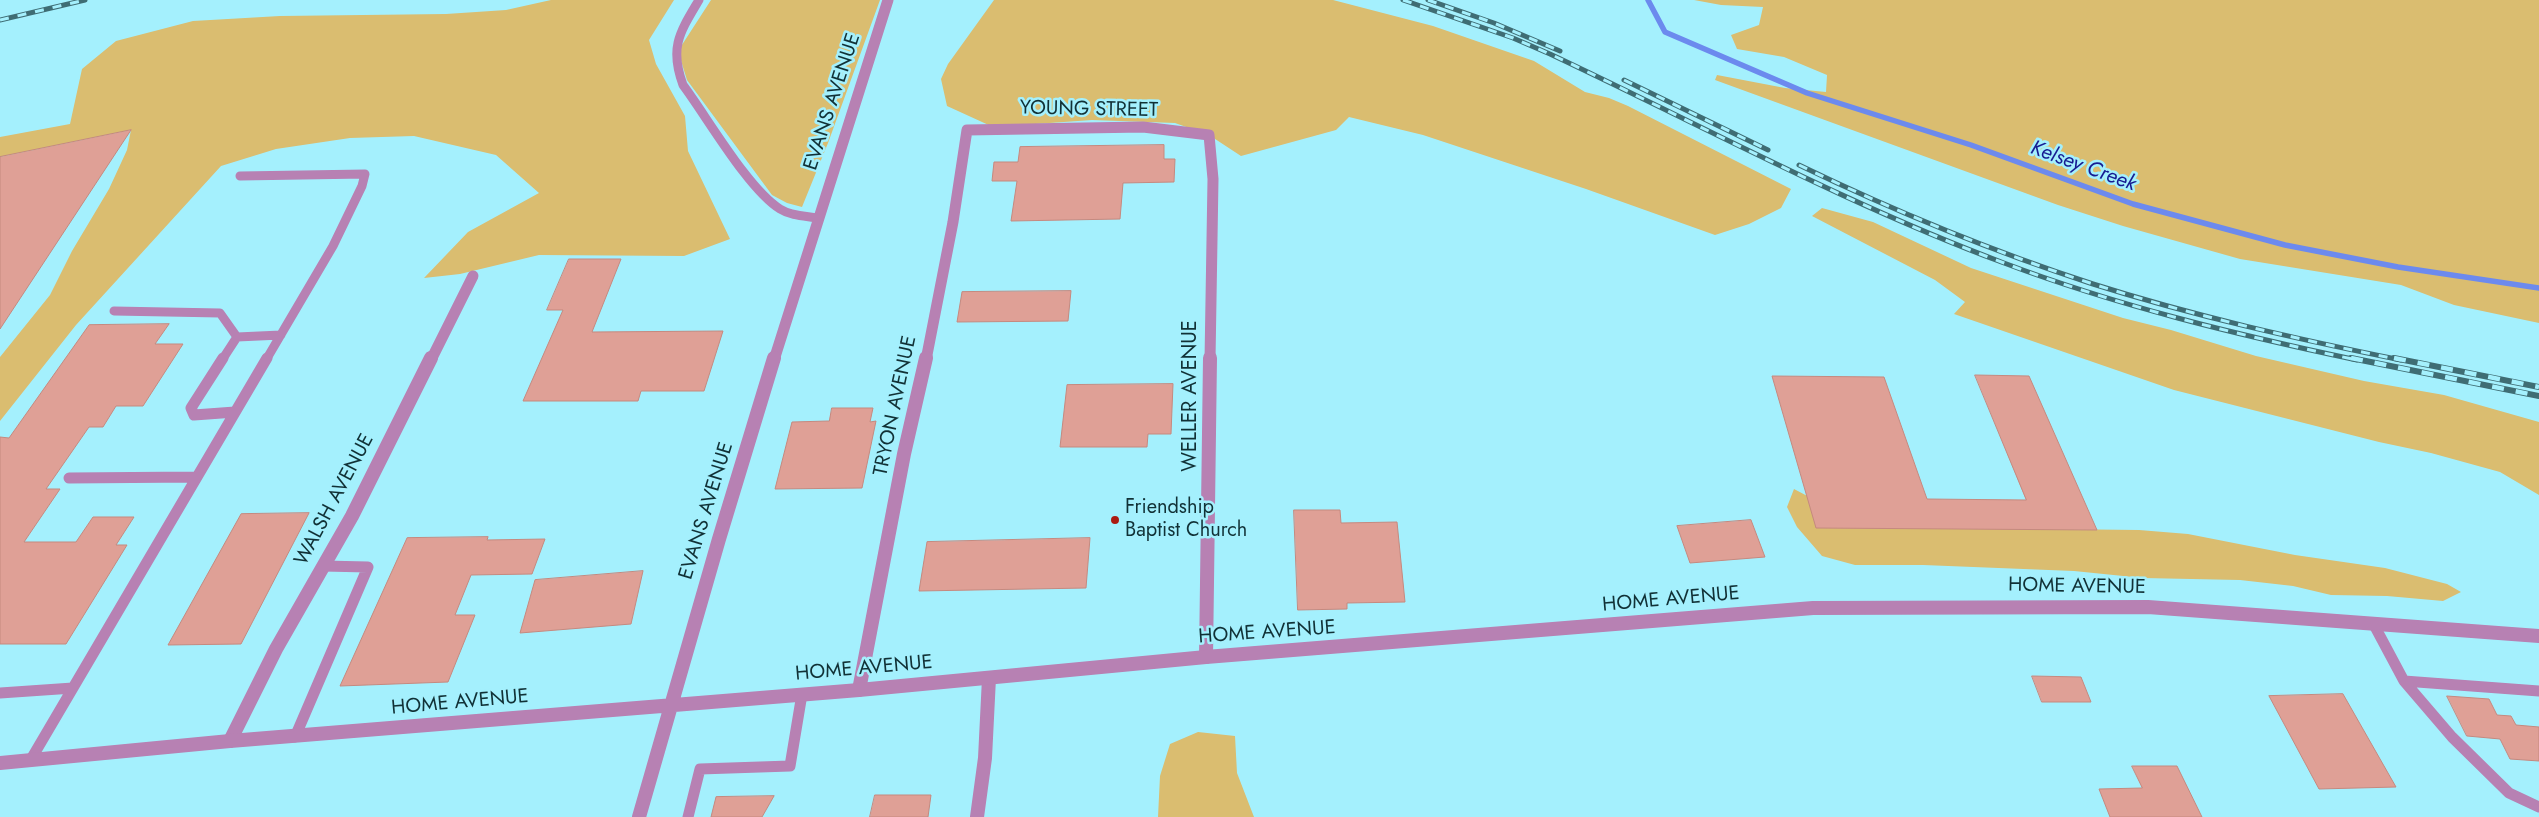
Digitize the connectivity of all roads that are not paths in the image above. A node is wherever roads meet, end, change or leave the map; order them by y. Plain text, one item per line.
1 (699, 0) edge
2 (888, 0) edge
3 (967, 130) joint
4 (1209, 135) joint
5 (240, 176) dead end
6 (817, 218) junction
7 (473, 276) dead end
8 (114, 311) dead end
9 (281, 335) junction
10 (237, 337) junction
11 (235, 412) junction
12 (196, 477) junction
13 (69, 478) dead end
14 (323, 566) junction
15 (2373, 624) junction
16 (2539, 636) edge
17 (1206, 657) junction
18 (989, 678) junction
19 (2404, 681) junction
20 (73, 688) junction
21 (859, 690) junction
22 (2539, 691) edge
23 (0, 693) edge
24 (802, 694) junction
25 (671, 704) junction
26 (295, 737) junction
27 (230, 741) junction
28 (30, 760) junction
29 (0, 763) edge
30 (2539, 807) edge
31 (638, 817) edge
32 (688, 817) edge
33 (977, 817) edge

1 - 6 lane
2 - 6 street, EVANS AVENUE
3 - 4 street, YOUNG STREET
3 - 21 street, TRYON AVENUE
4 - 17 street, WELLER AVENUE
5 - 9 lane
6 - 25 street, EVANS AVENUE
7 - 14 street, WALSH AVENUE
8 - 10 lane
9 - 10 lane
9 - 11 lane
10 - 11 lane
11 - 12 lane
12 - 13 lane
12 - 20 lane
14 - 26 lane
14 - 27 street, WALSH AVENUE
15 - 16 street, HOME AVENUE
15 - 17 street, HOME AVENUE
15 - 19 lane
17 - 18 street, HOME AVENUE
18 - 21 street, HOME AVENUE
18 - 33 street
19 - 22 lane
19 - 30 lane
20 - 23 lane
20 - 28 lane
21 - 24 street, HOME AVENUE
24 - 25 street, HOME AVENUE
24 - 32 lane
25 - 26 street, HOME AVENUE
25 - 31 street, EVANS AVENUE
26 - 27 street, HOME AVENUE
27 - 28 street, HOME AVENUE
28 - 29 street, HOME AVENUE

